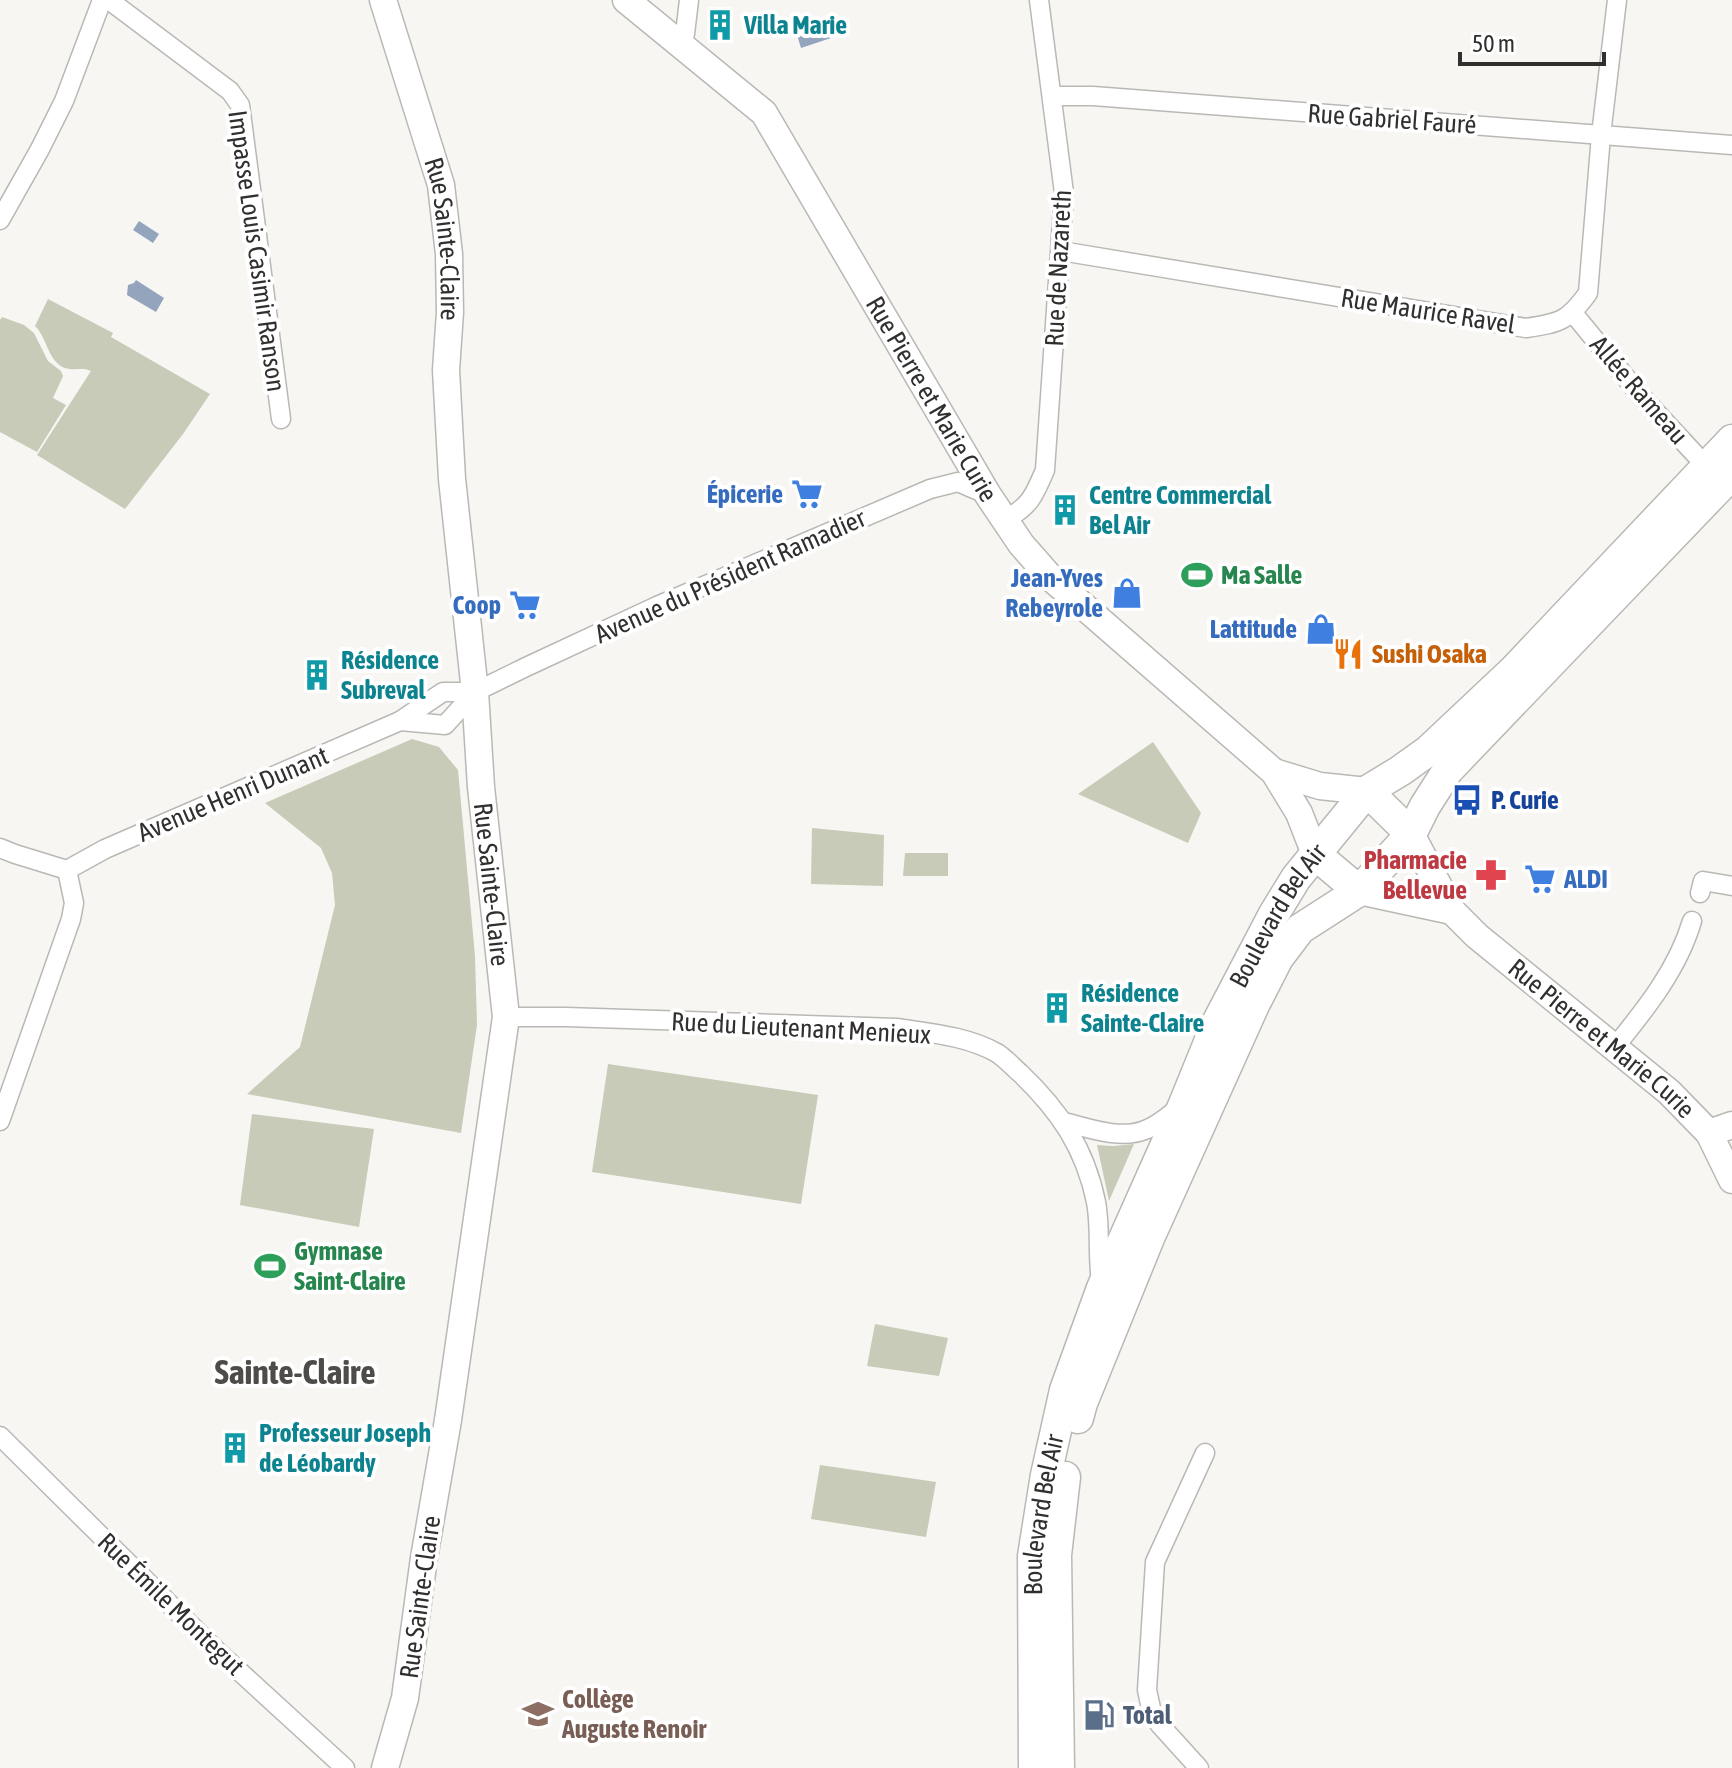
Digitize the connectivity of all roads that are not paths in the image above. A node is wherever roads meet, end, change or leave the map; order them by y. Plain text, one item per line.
1 (102, 0) edge
2 (109, 0) edge
3 (383, 0) edge
4 (626, 0) edge
5 (689, 0) edge
6 (1039, 0) edge
7 (1617, 0) edge
8 (678, 42) junction
9 (1052, 96) junction
10 (1601, 135) junction
11 (1732, 145) edge
12 (0, 220) edge
13 (1061, 251) junction
14 (1573, 313) junction
15 (281, 419) dead end
16 (1732, 440) edge
17 (1719, 470) edge
18 (988, 495) junction
19 (1005, 520) junction
20 (475, 692) junction
21 (400, 721) junction
22 (1274, 772) junction
23 (1367, 791) junction
24 (1411, 834) junction
25 (0, 848) edge
26 (1315, 854) junction
27 (67, 870) junction
28 (1732, 886) edge
29 (1359, 891) junction
30 (1700, 893) dead end
31 (1452, 911) junction
32 (1692, 921) dead end
33 (506, 1017) junction
34 (1614, 1048) junction
35 (1184, 1104) junction
36 (0, 1121) edge
37 (1064, 1122) junction
38 (1720, 1129) edge
39 (1732, 1180) edge
40 (1102, 1288) junction
41 (0, 1436) edge
42 (1205, 1453) dead end
43 (345, 1768) edge
44 (385, 1768) edge
45 (1034, 1768) edge
46 (1059, 1768) edge
47 (1199, 1768) edge

1 - 12 street
2 - 15 street, Impasse Louis Casimir Ranson
3 - 20 street, Rue Sainte-Claire
4 - 8 street, Rue Pierre et Marie Curie
5 - 8 street
6 - 9 street, Rue de Nazareth
7 - 10 street
8 - 18 street, Rue Pierre et Marie Curie
9 - 10 street, Rue Gabriel Fauré
9 - 13 street, Rue de Nazareth
10 - 11 street, Rue Gabriel Fauré
10 - 14 street
13 - 14 street, Rue Maurice Ravel
13 - 19 street, Rue de Nazareth
14 - 17 street, Allée Rameau
16 - 17 main road, Boulevard Bel Air
17 - 23 main road, Boulevard Bel Air
17 - 24 main road, Boulevard Bel Air
18 - 19 street, Rue Pierre et Marie Curie
18 - 20 street, Avenue du Président Ramadier
19 - 22 street, Rue Pierre et Marie Curie
20 - 21 street, Avenue Henri Dunant
20 - 21 street, Avenue Henri Dunant
20 - 33 street, Rue Sainte-Claire
21 - 27 street, Avenue Henri Dunant
22 - 23 street, Rue Pierre et Marie Curie
22 - 26 street, Rue Pierre et Marie Curie
23 - 24 main road, Rue Pierre et Marie Curie
23 - 26 main road, Boulevard Bel Air
24 - 29 main road, Boulevard Bel Air
24 - 31 street, Rue Pierre et Marie Curie
25 - 27 street
26 - 29 main road, Rue Pierre et Marie Curie
26 - 35 main road, Boulevard Bel Air
27 - 36 street
28 - 30 street
29 - 31 street, Rue Pierre et Marie Curie
29 - 46 main road, Boulevard Bel Air
31 - 34 street, Rue Pierre et Marie Curie
32 - 34 street
33 - 37 street, Rue du Lieutenant Menieux
33 - 44 street, Rue Sainte-Claire
34 - 38 street, Rue Pierre et Marie Curie
35 - 37 street
35 - 40 main road, Boulevard Bel Air
37 - 40 street, Rue du Lieutenant Menieux
38 - 39 street, Rue Pierre et Marie Curie
40 - 45 main road, Boulevard Bel Air
41 - 43 street, Rue Émile Montegut
42 - 47 street

